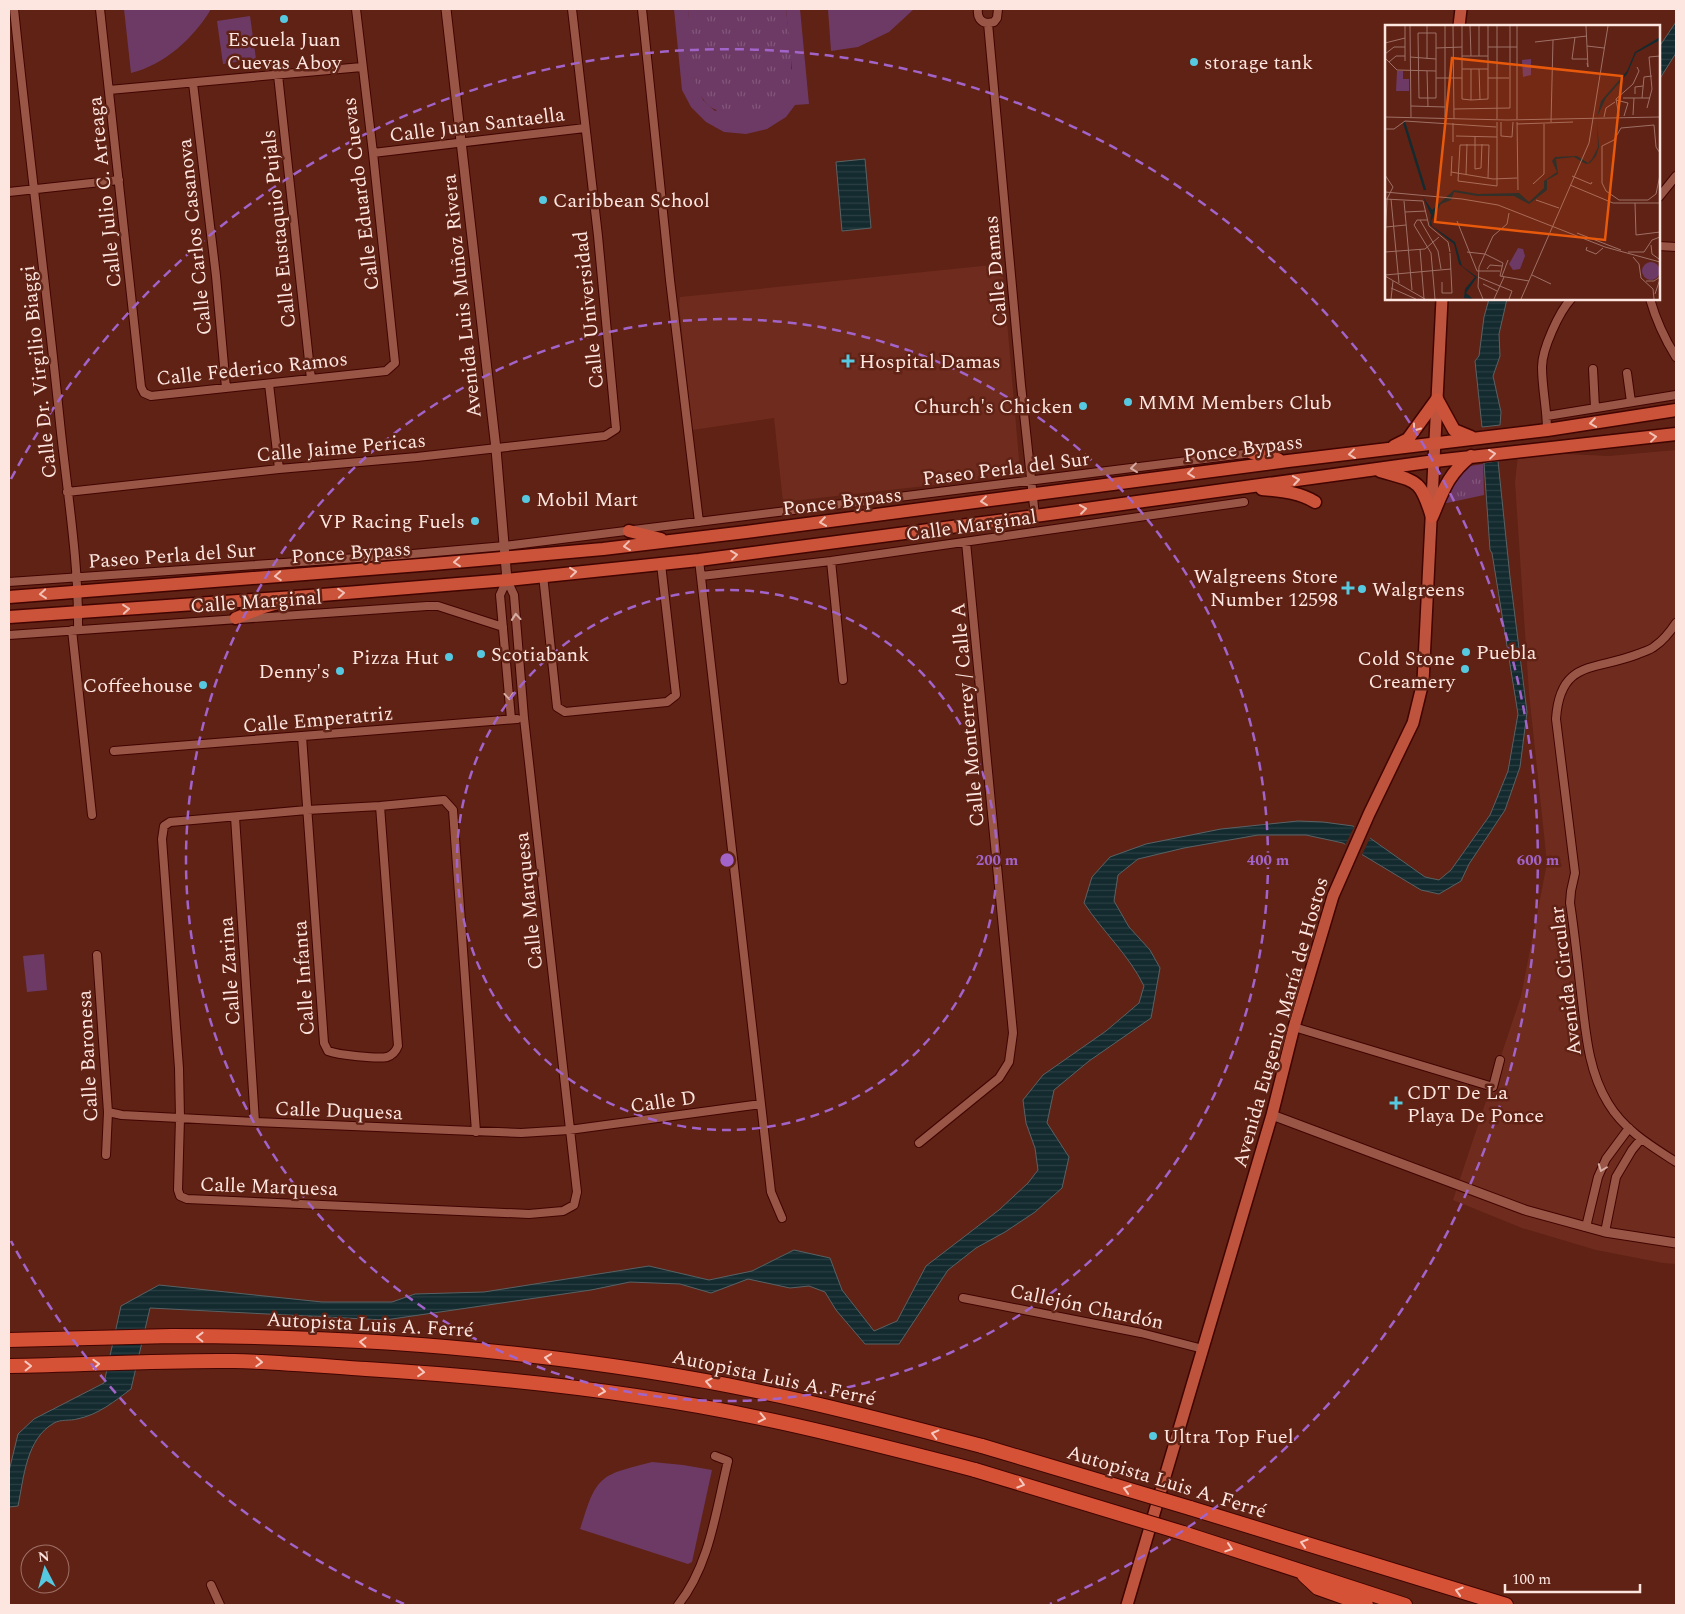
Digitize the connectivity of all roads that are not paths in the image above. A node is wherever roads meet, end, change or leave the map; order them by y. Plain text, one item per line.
1 (14, 9) edge
2 (100, 9) edge
3 (356, 9) edge
4 (446, 9) edge
5 (572, 9) edge
6 (642, 9) edge
7 (978, 9) edge
8 (998, 9) edge
9 (1460, 9) edge
10 (988, 23) junction
11 (1459, 25) edge
12 (362, 66) junction
13 (278, 75) junction
14 (193, 83) junction
15 (109, 90) junction
16 (585, 128) junction
17 (461, 143) junction
18 (374, 153) junction
19 (1676, 176) edge
20 (119, 180) junction
21 (33, 190) junction
22 (9, 192) edge
23 (1660, 196) edge
24 (1660, 246) edge
25 (1676, 247) edge
26 (1442, 300) edge
27 (1570, 300) edge
28 (1650, 300) edge
29 (1676, 357) edge
30 (1593, 368) dead end
31 (140, 371) joint
32 (386, 371) joint
33 (1626, 373) dead end
34 (311, 379) junction
35 (269, 384) junction
36 (226, 388) junction
37 (1676, 396) edge
38 (1438, 399) junction
39 (1631, 402) junction
40 (1595, 408) junction
41 (1676, 410) edge
42 (1547, 416) junction
43 (616, 429) joint
44 (1547, 430) junction
45 (1676, 434) edge
46 (1476, 439) junction
47 (1436, 444) junction
48 (496, 449) junction
49 (1388, 449) junction
50 (1252, 454) joint
51 (1471, 456) junction
52 (1288, 461) junction
53 (1435, 461) junction
54 (279, 469) junction
55 (1375, 470) junction
56 (1031, 481) junction
57 (1248, 487) junction
58 (68, 492) junction
59 (1032, 495) junction
60 (1244, 502) dead end
61 (1315, 502) dead end
62 (1035, 516) junction
63 (1432, 517) junction
64 (699, 522) junction
65 (629, 531) junction
66 (670, 541) junction
67 (966, 542) junction
68 (505, 552) junction
69 (699, 560) junction
70 (831, 561) junction
71 (662, 564) junction
72 (543, 575) junction
73 (701, 576) junction
74 (78, 578) junction
75 (507, 580) junction
76 (9, 582) edge
77 (78, 591) junction
78 (309, 596) junction
79 (9, 597) edge
80 (78, 612) junction
81 (9, 617) edge
82 (236, 618) junction
83 (1676, 623) edge
84 (503, 627) junction
85 (75, 630) junction
86 (9, 635) edge
87 (520, 672) junction
88 (506, 673) junction
89 (844, 680) dead end
90 (524, 718) junction
91 (511, 719) junction
92 (302, 736) junction
93 (114, 751) dead end
94 (380, 806) junction
95 (307, 810) junction
96 (92, 815) dead end
97 (234, 817) junction
98 (97, 955) dead end
99 (1294, 1027) junction
100 (1500, 1060) dead end
101 (760, 1104) junction
102 (108, 1112) junction
103 (1272, 1115) junction
104 (180, 1118) junction
105 (255, 1122) junction
106 (1629, 1128) junction
107 (569, 1130) junction
108 (476, 1132) junction
109 (1641, 1140) junction
110 (919, 1143) dead end
111 (106, 1155) dead end
112 (1676, 1162) edge
113 (782, 1218) dead end
114 (1586, 1227) junction
115 (1605, 1232) junction
116 (1676, 1243) edge
117 (963, 1298) dead end
118 (9, 1340) edge
119 (1203, 1349) junction
120 (9, 1366) edge
121 (715, 1456) dead end
122 (1300, 1571) junction
123 (211, 1586) dead end
124 (220, 1605) edge
125 (678, 1605) edge
126 (1127, 1605) edge
127 (1366, 1605) edge
128 (1405, 1605) edge
129 (1506, 1605) edge

1 - 21 street, Calle Dr. Virgilio Biaggi
2 - 15 street, Calle Julio C. Arteaga
3 - 12 street, Calle Eduardo Cuevas
4 - 17 street, Avenida Luis Muñoz Rivera
5 - 16 street, Calle Universidad
6 - 64 street
7 - 10 street
8 - 10 street
9 - 11 main road
10 - 56 street, Calle Damas
12 - 13 street
12 - 18 street, Calle Eduardo Cuevas
13 - 14 street
13 - 34 street, Calle Eustaquio Pujals
14 - 15 street
14 - 36 street, Calle Carlos Casanova
15 - 20 street, Calle Julio C. Arteaga
16 - 17 street, Calle Juan Santaella
16 - 43 street, Calle Universidad
17 - 18 street, Calle Juan Santaella
17 - 48 street, Avenida Luis Muñoz Rivera
18 - 32 street, Calle Eduardo Cuevas
19 - 23 street
20 - 21 street
20 - 31 street, Calle Julio C. Arteaga
21 - 22 street
21 - 58 street, Calle Dr. Virgilio Biaggi
24 - 25 street
26 - 38 main road, Avenida Eugenio María de Hostos
27 - 42 street
28 - 29 street
30 - 40 street
31 - 36 street, Calle Federico Ramos
32 - 34 street, Calle Federico Ramos
33 - 39 street
34 - 35 street, Calle Federico Ramos
35 - 36 street, Calle Federico Ramos
35 - 54 street
37 - 39 street
38 - 46 highway
38 - 47 main road, Avenida Eugenio María de Hostos
38 -> 49 highway
39 - 40 street
40 - 42 street
41 -> 44 highway, Ponce Bypass
42 - 44 street
43 - 48 street, Calle Jaime Pericas
44 - 46 highway, Ponce Bypass
51 -> 45 highway, Ponce Bypass
46 - 47 highway, Ponce Bypass
47 - 49 highway, Ponce Bypass
47 - 53 main road, Avenida Eugenio María de Hostos
48 - 54 street, Calle Jaime Pericas
48 - 68 street, Avenida Luis Muñoz Rivera
49 -> 52 highway, Ponce Bypass
50 - 52 highway
50 -> 56 street, Paseo Perla del Sur
51 - 53 highway, Ponce Bypass
51 - 63 highway
52 -> 59 highway, Ponce Bypass
53 - 55 highway, Ponce Bypass
53 - 63 main road, Avenida Eugenio María de Hostos
54 - 58 street, Calle Jaime Pericas
57 -> 55 highway, Ponce Bypass
55 - 63 highway
56 - 59 street, Calle Damas
56 - 64 street, Paseo Perla del Sur
57 - 61 highway
62 -> 57 highway, Ponce Bypass
58 - 74 street, Calle Dr. Virgilio Biaggi
59 - 62 street, Calle Damas
59 -> 66 highway, Ponce Bypass
60 - 67 street, Calle Marginal
69 -> 62 highway, Ponce Bypass
63 - 99 main road, Avenida Eugenio María de Hostos
64 - 65 street, Paseo Perla del Sur
65 - 66 highway
65 - 68 street, Paseo Perla del Sur
66 -> 68 highway, Ponce Bypass
67 - 70 street, Calle Marginal
67 - 110 street, Calle Monterrey / Calle A
68 - 74 street, Paseo Perla del Sur
68 - 75 street, Avenida Luis Muñoz Rivera
68 -> 77 highway, Ponce Bypass
69 - 71 highway, Ponce Bypass
69 - 73 street
70 - 73 street, Calle Marginal
70 - 89 street
72 -> 71 highway, Ponce Bypass
71 - 72 street
72 - 75 highway, Ponce Bypass
73 - 101 street
74 - 76 street, Paseo Perla del Sur
74 - 77 street, Calle Dr. Virgilio Biaggi
78 -> 75 highway, Ponce Bypass
75 - 84 street
87 -> 75 street, Calle Marquesa
77 -> 79 highway, Ponce Bypass
77 - 80 street, Calle Dr. Virgilio Biaggi
80 -> 78 highway, Ponce Bypass
78 - 82 highway
80 - 81 highway, Ponce Bypass
80 - 85 street, Calle Dr. Virgilio Biaggi
82 - 84 street, Calle Marginal
82 - 85 street, Calle Marginal
83 - 106 street, Avenida Circular
84 - 88 street
85 - 86 street, Calle Marginal
85 - 96 street, Calle Dr. Virgilio Biaggi
87 - 88 street
87 - 90 street, Calle Marquesa
88 -> 91 street
90 - 91 street, Calle Emperatriz
90 - 107 street, Calle Marquesa
91 - 92 street, Calle Emperatriz
92 - 93 street, Calle Emperatriz
92 - 95 street, Calle Infanta
94 - 95 street, Calle Marquesa
94 - 95 street, Calle Infanta
94 - 108 street, Calle Marquesa
95 - 97 street, Calle Marquesa
97 - 104 street, Calle Marquesa
97 - 105 street, Calle Zarina
98 - 102 street, Calle Baronesa
99 - 100 street
99 - 103 main road, Avenida Eugenio María de Hostos
101 - 107 street, Calle D
101 - 113 street
102 - 104 street, Calle Duquesa
102 - 111 street, Calle Baronesa
103 - 114 street
103 - 119 main road, Avenida Eugenio María de Hostos
104 - 105 street, Calle Duquesa
104 - 107 street, Calle Marquesa
105 - 108 street, Calle Duquesa
106 - 109 street, Avenida Circular
106 -> 114 street
107 - 108 street, Calle Duquesa
109 - 112 street, Avenida Circular
109 - 115 street
114 - 115 street
115 - 116 street
117 - 119 street, Callejón Chardón
129 -> 118 highway, Autopista Luis A. Ferré, bridge
119 - 126 main road, Avenida Eugenio María de Hostos
120 -> 122 highway, bridge
121 - 125 street
122 - 127 highway
122 - 128 highway
123 - 124 street

